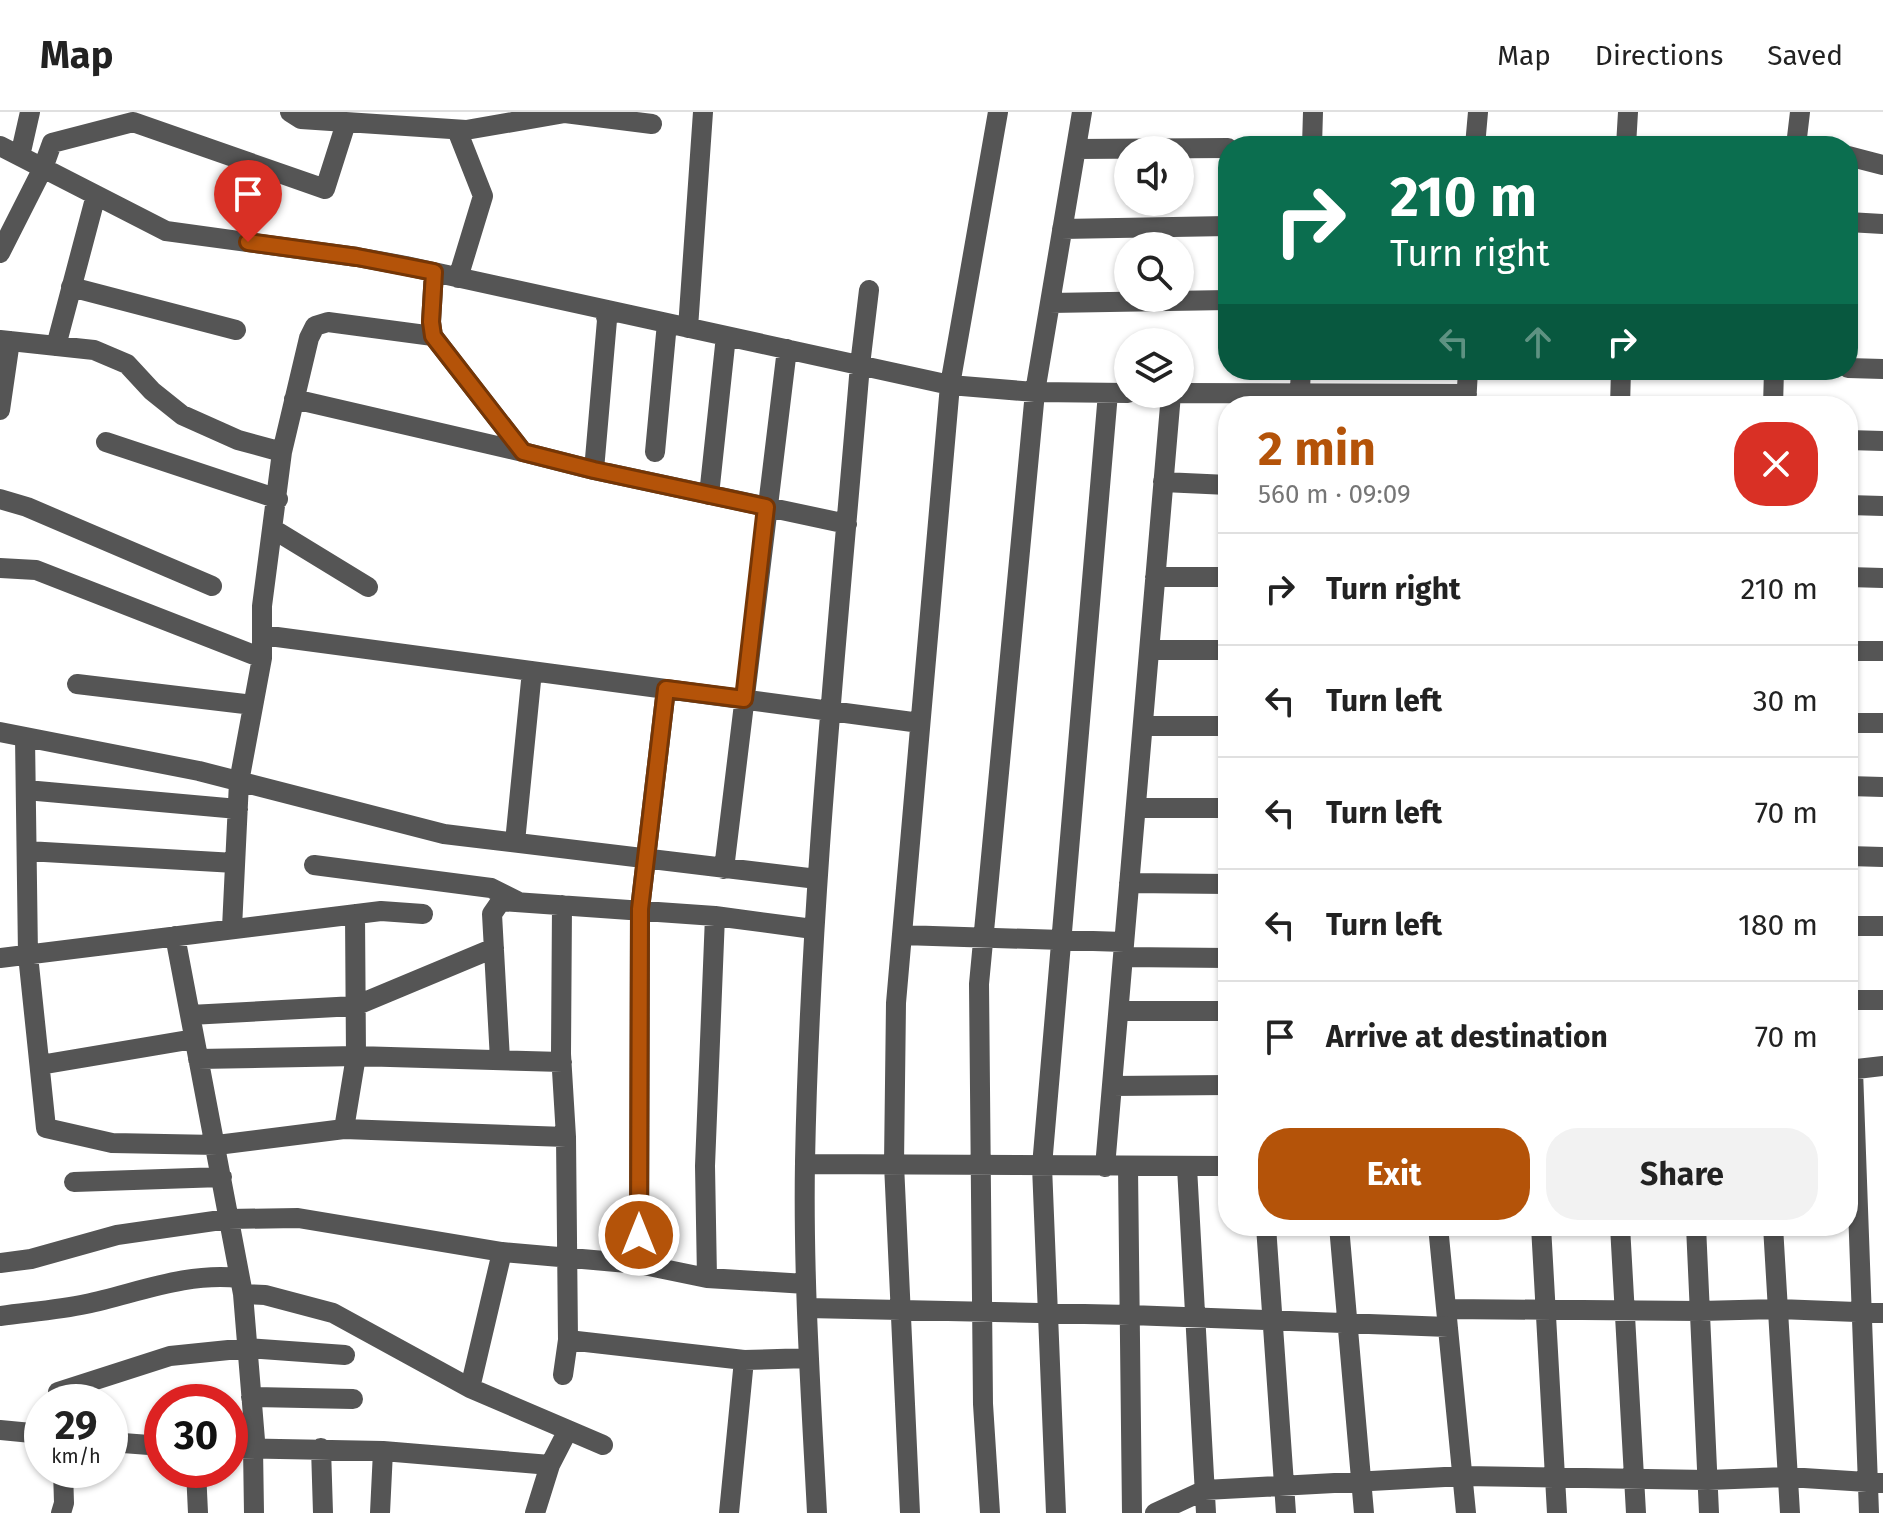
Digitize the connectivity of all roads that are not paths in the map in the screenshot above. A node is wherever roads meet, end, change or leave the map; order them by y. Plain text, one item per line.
1 (30, 112) edge
2 (290, 112) edge
3 (703, 112) edge
4 (998, 112) edge
5 (1082, 112) edge
6 (1313, 112) edge
7 (1478, 112) edge
8 (1628, 112) edge
9 (1800, 112) edge
10 (410, 120) edge
11 (346, 123) junction
12 (652, 124) dead end
13 (457, 130) junction
14 (1312, 136) edge
15 (1476, 136) edge
16 (1627, 136) edge
17 (1799, 136) edge
18 (0, 146) edge
19 (1218, 148) edge
20 (1076, 149) junction
21 (20, 156) junction
22 (1858, 159) edge
23 (1883, 165) edge
24 (43, 168) junction
25 (96, 195) junction
26 (1858, 223) edge
27 (1883, 224) edge
28 (1218, 226) edge
29 (1062, 229) junction
30 (0, 253) edge
31 (434, 272) junction
32 (458, 278) junction
33 (71, 287) junction
34 (869, 290) dead end
35 (1218, 300) edge
36 (1050, 303) junction
37 (604, 310) junction
38 (667, 323) junction
39 (688, 328) junction
40 (236, 330) dead end
41 (433, 336) junction
42 (726, 336) junction
43 (5, 340) edge
44 (56, 346) junction
45 (787, 349) junction
46 (860, 365) junction
47 (1858, 368) edge
48 (1883, 369) edge
49 (950, 385) junction
50 (1035, 392) junction
51 (1114, 393) edge
52 (1194, 394) edge
53 (1231, 396) edge
54 (294, 399) junction
55 (1116, 408) edge
56 (1170, 408) edge
57 (0, 410) edge
58 (1858, 440) edge
59 (1883, 441) edge
60 (106, 442) dead end
61 (282, 452) junction
62 (523, 452) junction
63 (655, 452) dead end
64 (594, 470) junction
65 (1163, 482) junction
66 (1218, 485) edge
67 (709, 495) junction
68 (0, 499) edge
69 (278, 499) junction
70 (1858, 505) edge
71 (1883, 506) edge
72 (766, 507) junction
73 (847, 524) junction
74 (273, 529) junction
75 (0, 568) edge
76 (1155, 577) junction
77 (1218, 577) edge
78 (1858, 577) edge
79 (1883, 578) edge
80 (212, 586) dead end
81 (368, 587) dead end
82 (262, 635) junction
83 (1149, 650) junction
84 (1218, 650) edge
85 (1858, 651) edge
86 (1883, 651) edge
87 (262, 658) junction
88 (532, 671) junction
89 (77, 684) dead end
90 (666, 689) junction
91 (744, 699) junction
92 (253, 705) junction
93 (831, 711) junction
94 (920, 723) junction
95 (1858, 723) edge
96 (1883, 723) edge
97 (1143, 726) junction
98 (1218, 726) edge
99 (0, 732) edge
100 (25, 737) junction
101 (239, 782) junction
102 (1858, 786) edge
103 (1883, 787) edge
104 (26, 790) junction
105 (1136, 808) junction
106 (1218, 808) edge
107 (238, 809) junction
108 (515, 842) junction
109 (27, 851) junction
110 (646, 856) junction
111 (1858, 856) edge
112 (1883, 857) edge
113 (235, 863) junction
114 (314, 865) dead end
115 (724, 869) junction
116 (817, 879) junction
117 (1129, 883) junction
118 (1218, 884) edge
119 (519, 902) junction
120 (562, 905) junction
121 (640, 909) junction
122 (355, 914) junction
123 (423, 914) dead end
124 (715, 916) junction
125 (1858, 926) edge
126 (1883, 926) edge
127 (232, 928) junction
128 (813, 929) junction
129 (902, 935) junction
130 (175, 936) junction
131 (983, 938) junction
132 (1060, 940) junction
133 (494, 948) junction
134 (1124, 950) junction
135 (28, 955) junction
136 (1218, 957) edge
137 (0, 958) edge
138 (1858, 1000) edge
139 (1883, 1000) edge
140 (355, 1006) junction
141 (1119, 1011) junction
142 (1218, 1011) edge
143 (190, 1015) junction
144 (196, 1049) junction
145 (356, 1056) junction
146 (500, 1060) junction
147 (562, 1062) junction
148 (40, 1065) junction
149 (1883, 1066) edge
150 (1858, 1069) edge
151 (1218, 1085) edge
152 (1112, 1086) junction
153 (344, 1129) junction
154 (566, 1137) junction
155 (217, 1145) junction
156 (805, 1164) junction
157 (894, 1164) junction
158 (981, 1165) junction
159 (1042, 1166) junction
160 (1218, 1166) edge
161 (1105, 1167) junction
162 (1128, 1167) junction
163 (1187, 1167) junction
164 (222, 1177) junction
165 (74, 1182) dead end
166 (228, 1219) junction
167 (1858, 1224) edge
168 (1267, 1236) edge
169 (1340, 1236) edge
170 (1439, 1236) edge
171 (1541, 1236) edge
172 (1621, 1236) edge
173 (1696, 1236) edge
174 (1774, 1236) edge
175 (502, 1252) junction
176 (567, 1258) junction
177 (0, 1263) edge
178 (639, 1264) junction
179 (707, 1278) junction
180 (806, 1284) junction
181 (241, 1286) junction
182 (807, 1308) junction
183 (900, 1308) junction
184 (1778, 1309) junction
185 (1545, 1310) junction
186 (982, 1311) junction
187 (1625, 1311) junction
188 (1700, 1311) junction
189 (1862, 1312) junction
190 (1047, 1313) junction
191 (1883, 1313) edge
192 (1130, 1315) junction
193 (0, 1316) edge
194 (1195, 1318) junction
195 (1447, 1318) junction
196 (1273, 1320) junction
197 (1348, 1323) junction
198 (568, 1340) junction
199 (248, 1348) junction
200 (345, 1355) dead end
201 (809, 1358) junction
202 (744, 1360) junction
203 (563, 1375) dead end
204 (83, 1384) edge
205 (470, 1388) junction
206 (251, 1397) junction
207 (353, 1399) dead end
208 (0, 1430) edge
209 (568, 1430) junction
210 (24, 1432) edge
211 (603, 1445) dead end
212 (248, 1447) edge
213 (253, 1447) junction
214 (321, 1448) junction
215 (383, 1451) junction
216 (550, 1465) junction
217 (1463, 1476) junction
218 (1788, 1477) junction
219 (1555, 1478) junction
220 (1634, 1479) junction
221 (1708, 1480) junction
222 (1361, 1482) junction
223 (1875, 1483) edge
224 (1284, 1486) junction
225 (64, 1488) edge
226 (197, 1488) edge
227 (1205, 1490) junction
228 (61, 1513) edge
229 (198, 1513) edge
230 (254, 1513) edge
231 (323, 1513) edge
232 (380, 1513) edge
233 (535, 1513) edge
234 (729, 1513) edge
235 (817, 1513) edge
236 (910, 1513) edge
237 (990, 1513) edge
238 (1056, 1513) edge
239 (1132, 1513) edge
240 (1155, 1513) edge
241 (1206, 1513) edge
242 (1286, 1513) edge
243 (1364, 1513) edge
244 (1466, 1513) edge
245 (1557, 1513) edge
246 (1636, 1513) edge
247 (1709, 1513) edge
248 (1790, 1513) edge
249 (1869, 1513) edge

1 - 21 street
2 - 11 street
3 - 39 street
4 - 49 street
5 - 20 street
6 - 14 street
7 - 15 street
8 - 16 street
9 - 17 street
10 - 11 street
10 - 13 street
11 - 24 street
12 - 13 street
13 - 32 street
18 - 21 street
19 - 20 street
20 - 29 street
21 - 24 street
22 - 23 street
24 - 25 street
24 - 30 street
25 - 31 street
25 - 33 street
26 - 27 street
28 - 29 street
29 - 36 street
31 - 32 street
31 - 41 street
32 - 37 street
33 - 40 street
33 - 44 street
34 - 46 street
35 - 36 street
36 - 50 street
37 - 38 street
37 - 64 street
38 - 39 street
38 - 63 street
39 - 42 street
41 - 54 street
41 - 62 street
42 - 45 street
42 - 67 street
43 - 44 street
43 - 57 street
44 - 61 street
45 - 46 street
45 - 72 street
46 - 49 street
46 - 73 street
47 - 48 street
49 - 50 street
49 - 94 street
50 - 51 street
50 - 131 street
52 - 53 street
54 - 61 street
54 - 62 street
55 - 132 street
56 - 65 street
58 - 59 street
60 - 69 street
61 - 69 street
62 - 64 street
64 - 67 street
65 - 66 street
65 - 76 street
67 - 72 street
68 - 80 street
69 - 74 street
70 - 71 street
72 - 73 street
72 - 91 street
73 - 93 street
74 - 81 street
74 - 82 street
75 - 87 street
76 - 77 street
76 - 83 street
78 - 79 street
82 - 87 street
82 - 88 street
83 - 84 street
83 - 97 street
85 - 86 street
87 - 92 street
88 - 90 street
88 - 108 street
89 - 92 street
90 - 91 street
90 - 110 street
91 - 93 street
91 - 115 street
92 - 101 street
93 - 94 street
93 - 116 street
94 - 129 street
95 - 96 street
97 - 98 street
97 - 105 street
99 - 100 street
100 - 101 street
100 - 104 street
101 - 107 street
101 - 108 street
102 - 103 street
104 - 107 street
104 - 109 street
105 - 106 street
105 - 117 street
107 - 113 street
108 - 110 street
109 - 113 street
109 - 135 street
110 - 115 street
110 - 121 street
111 - 112 street
113 - 127 street
114 - 119 street
115 - 116 street
116 - 128 street
117 - 118 street
117 - 134 street
119 - 120 street
119 - 133 street
120 - 121 street
120 - 147 street
121 - 124 street
121 - 178 street
122 - 123 street
122 - 127 street
122 - 140 street
124 - 128 street
124 - 179 street
125 - 126 street
127 - 130 street
128 - 156 street
129 - 131 street
129 - 157 street
130 - 135 street
130 - 143 street
131 - 132 street
131 - 158 street
132 - 134 street
132 - 159 street
133 - 140 street
133 - 146 street
134 - 136 street
134 - 141 street
135 - 137 street
135 - 148 street
138 - 139 street
140 - 143 street
140 - 145 street
141 - 142 street
141 - 152 street
143 - 144 street
144 - 145 street
144 - 148 street
144 - 155 street
145 - 146 street
145 - 153 street
146 - 147 street
147 - 154 street
148 - 155 street
149 - 150 street
151 - 152 street
152 - 161 street
153 - 154 street
153 - 155 street
154 - 176 street
155 - 164 street
156 - 157 street
156 - 180 street
157 - 158 street
157 - 183 street
158 - 159 street
158 - 186 street
159 - 161 street
159 - 190 street
160 - 163 street
161 - 162 street
162 - 163 street
162 - 192 street
163 - 194 street
164 - 165 street
164 - 166 street
166 - 175 street
166 - 177 street
166 - 181 street
167 - 189 street
168 - 196 street
169 - 197 street
170 - 195 street
171 - 185 street
172 - 187 street
173 - 188 street
174 - 184 street
175 - 176 street
175 - 205 street
176 - 178 street
176 - 198 street
178 - 179 street
179 - 180 street
180 - 182 street
181 - 193 street
181 - 199 street
181 - 205 street
182 - 183 street
182 - 201 street
183 - 186 street
183 - 236 street
184 - 188 street
184 - 189 street
184 - 218 street
185 - 187 street
185 - 195 street
185 - 219 street
186 - 190 street
186 - 237 street
187 - 188 street
187 - 220 street
188 - 221 street
189 - 191 street
189 - 223 street
190 - 192 street
190 - 238 street
192 - 194 street
192 - 239 street
194 - 196 street
194 - 227 street
195 - 197 street
195 - 217 street
196 - 197 street
196 - 224 street
197 - 222 street
198 - 202 street
198 - 203 street
199 - 200 street
199 - 204 street
199 - 206 street
201 - 202 street
201 - 235 street
202 - 234 street
205 - 209 street
206 - 207 street
206 - 213 street
208 - 210 street
209 - 211 street
209 - 216 street
212 - 213 street
213 - 214 street
213 - 230 street
214 - 215 street
214 - 231 street
215 - 216 street
215 - 232 street
216 - 233 street
217 - 219 street
217 - 222 street
217 - 244 street
218 - 221 street
218 - 223 street
218 - 248 street
219 - 220 street
219 - 245 street
220 - 221 street
220 - 246 street
221 - 247 street
222 - 224 street
222 - 243 street
223 - 249 street
224 - 227 street
224 - 242 street
225 - 228 street
226 - 229 street
227 - 240 street
227 - 241 street

